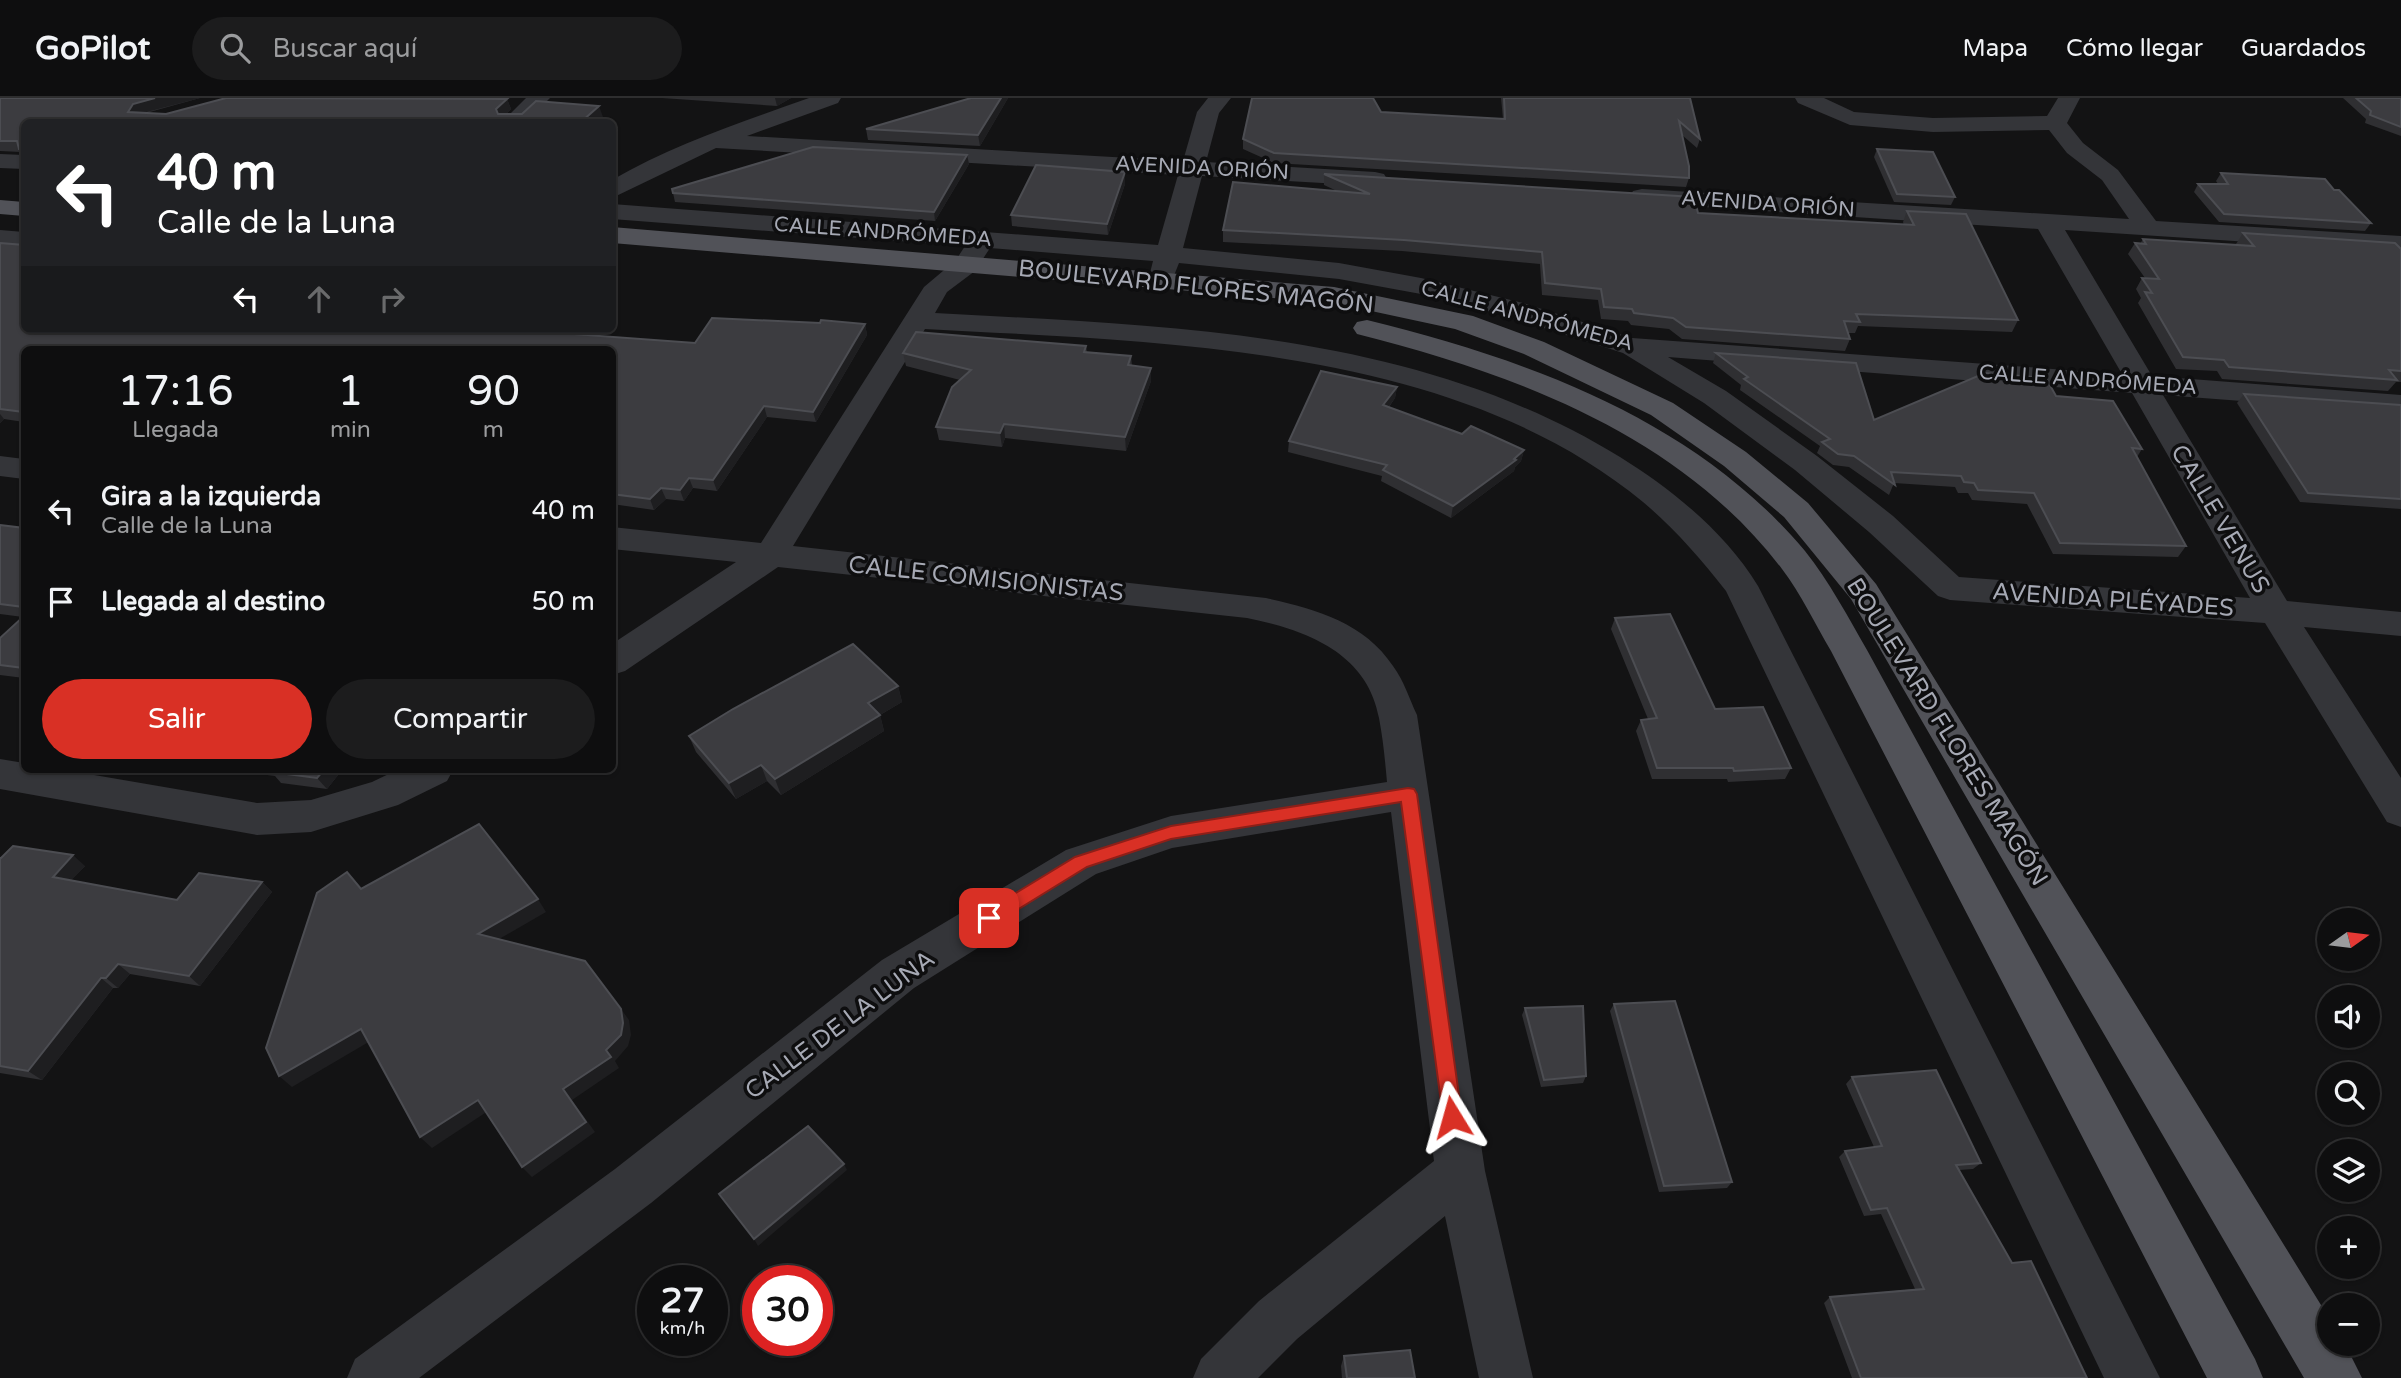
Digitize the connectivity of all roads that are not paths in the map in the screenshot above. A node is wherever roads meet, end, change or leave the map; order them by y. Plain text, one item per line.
1 (539, 98) edge
2 (830, 98) edge
3 (1220, 98) edge
4 (1805, 98) edge
5 (2068, 98) edge
6 (516, 119) edge
7 (2055, 123) junction
8 (715, 141) junction
9 (1192, 167) junction
10 (1399, 181) edge
11 (0, 183) edge
12 (21, 186) edge
13 (616, 189) edge
14 (1620, 195) edge
15 (0, 207) edge
16 (21, 209) edge
17 (616, 211) edge
18 (2047, 222) junction
19 (2148, 228) junction
20 (616, 235) edge
21 (0, 238) edge
22 (21, 240) edge
23 (2401, 244) edge
24 (974, 252) junction
25 (616, 261) edge
26 (1164, 267) junction
27 (1337, 283) junction
28 (937, 287) junction
29 (918, 320) junction
30 (1629, 346) junction
31 (2140, 384) junction
32 (2401, 404) edge
33 (0, 466) edge
34 (21, 469) edge
35 (616, 538) edge
36 (770, 556) junction
37 (2276, 612) junction
38 (2401, 624) edge
39 (616, 659) edge
40 (427, 773) edge
41 (0, 774) edge
42 (1408, 794) junction
43 (2401, 811) edge
44 (1460, 1171) junction
45 (374, 1378) edge
46 (1220, 1378) edge
47 (1506, 1378) edge
48 (2133, 1378) edge
49 (2236, 1378) edge
50 (2335, 1378) edge

1 - 6 street
2 - 8 street
3 - 9 street
4 - 7 street
5 - 7 street
7 - 19 street
8 - 9 street, AVENIDA ORIÓN
8 - 13 street
9 - 10 street, AVENIDA ORIÓN
9 - 26 street
11 - 12 main road
14 - 18 street, AVENIDA ORIÓN
15 - 16 main road
17 - 24 street, CALLE ANDRÓMEDA
18 - 19 street, AVENIDA ORIÓN
18 - 31 street, CALLE VENUS
19 - 23 street, AVENIDA ORIÓN
20 - 24 main road, BOULEVARD FLORES MAGÓN
21 - 22 street
24 - 26 main road, BOULEVARD FLORES MAGÓN
24 - 28 street
25 - 28 main road, BOULEVARD FLORES MAGÓN
26 - 27 main road, BOULEVARD FLORES MAGÓN
27 - 30 street, CALLE ANDRÓMEDA
27 - 50 main road, BOULEVARD FLORES MAGÓN
28 - 29 street
28 - 49 main road, BOULEVARD FLORES MAGÓN
29 - 36 street
29 - 48 street
30 - 31 street, CALLE ANDRÓMEDA
30 - 37 street, AVENIDA PLÉYADES
31 - 32 street, CALLE ANDRÓMEDA
31 - 37 street, CALLE VENUS
33 - 34 street
35 - 36 street, CALLE COMISIONISTAS
36 - 39 street
36 - 42 street, CALLE COMISIONISTAS
37 - 38 street, AVENIDA PLÉYADES
37 - 43 street, CALLE VENUS
40 - 41 street
42 - 44 street
42 - 45 street, CALLE DE LA LUNA
44 - 46 street
44 - 47 street

